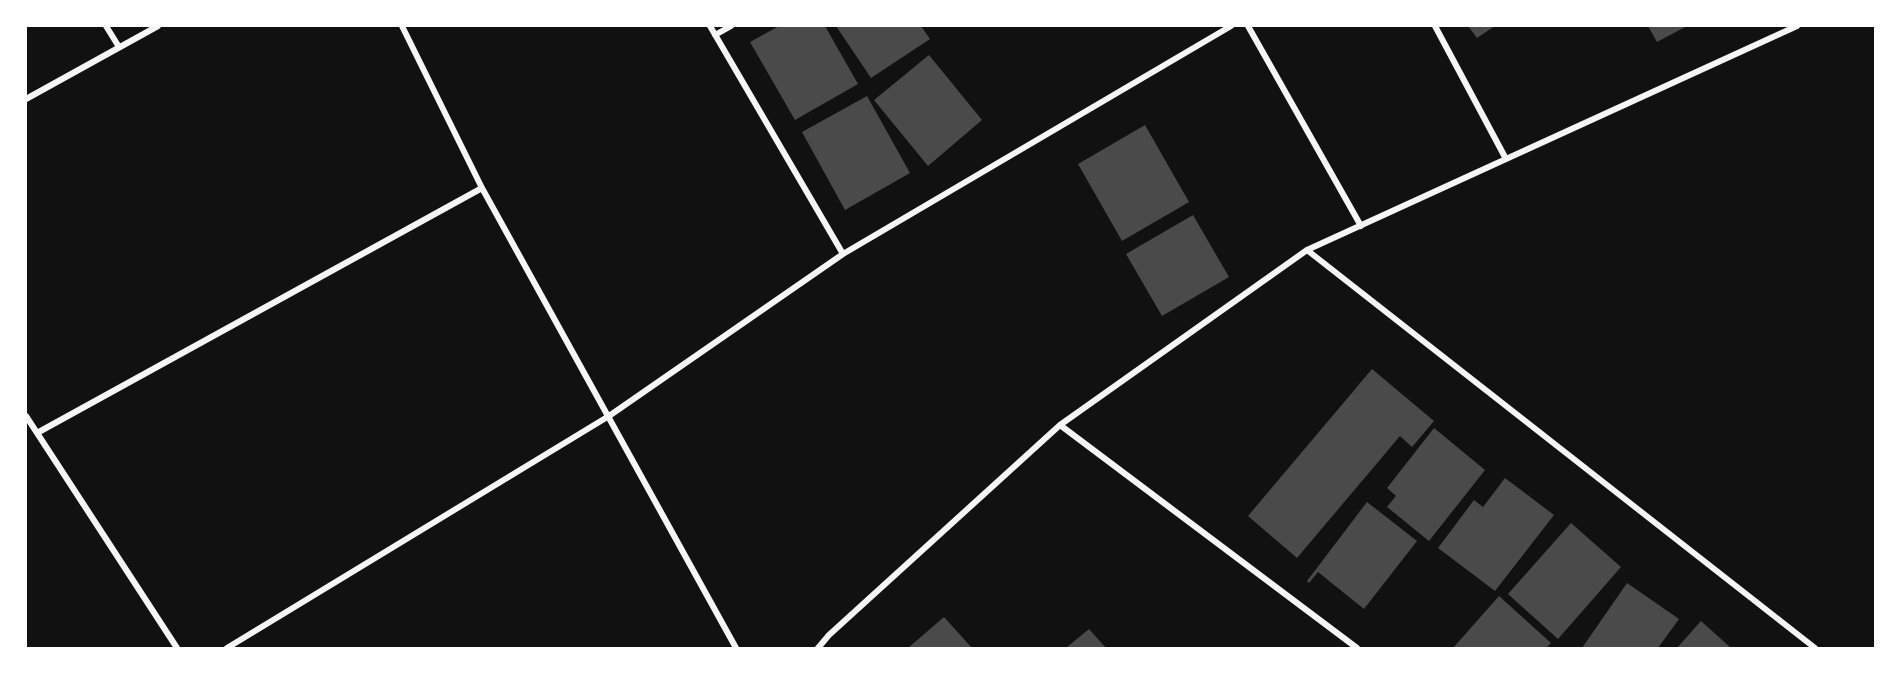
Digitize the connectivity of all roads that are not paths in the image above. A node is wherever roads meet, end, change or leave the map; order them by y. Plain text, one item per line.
1 (106, 26) edge
2 (158, 26) edge
3 (402, 26) edge
4 (710, 26) edge
5 (731, 26) edge
6 (1231, 26) edge
7 (1248, 26) edge
8 (1435, 26) edge
9 (1797, 26) edge
10 (715, 35) junction
11 (119, 47) junction
12 (26, 99) edge
13 (1506, 159) junction
14 (482, 188) junction
15 (1361, 226) junction
16 (1307, 250) junction
17 (843, 254) junction
18 (26, 416) edge
19 (609, 416) junction
20 (1060, 425) junction
21 (37, 433) junction
22 (1808, 643) junction
23 (177, 648) edge
24 (227, 648) edge
25 (736, 648) edge
26 (818, 648) edge
27 (1357, 648) edge
28 (1802, 648) edge
29 (1815, 648) edge

1 - 11 street
2 - 11 street
3 - 14 street
4 - 10 street
5 - 10 street
6 - 17 street
7 - 15 street
8 - 13 street
9 - 13 street
10 - 17 street
11 - 12 street
13 - 15 street
14 - 19 street
14 - 21 street
15 - 16 street
16 - 20 street
16 - 22 street
17 - 19 street
18 - 21 street
19 - 24 street
19 - 25 street
20 - 26 street
20 - 27 street
21 - 23 street
22 - 28 street
22 - 29 street

